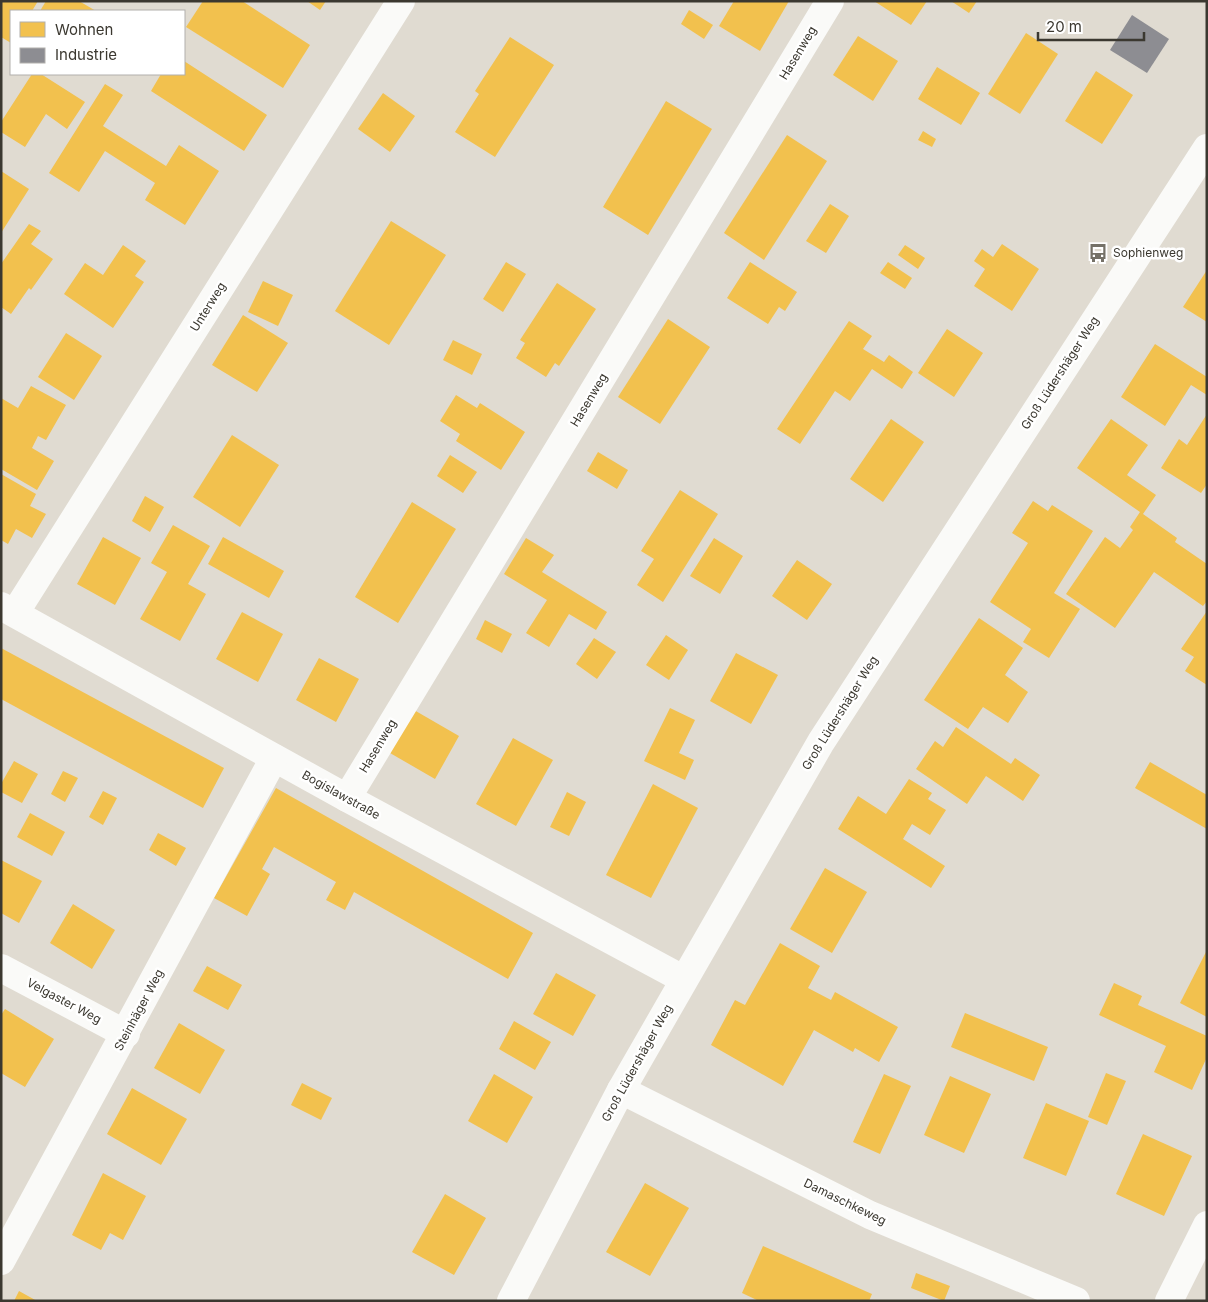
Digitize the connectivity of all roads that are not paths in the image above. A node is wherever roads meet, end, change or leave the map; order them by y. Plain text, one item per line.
1 (401, 1) edge
2 (830, 1) edge
3 (1207, 148) edge
4 (8, 610) edge
5 (274, 758) junction
6 (347, 798) junction
7 (1, 968) edge
8 (683, 979) junction
9 (126, 1034) junction
10 (621, 1090) junction
11 (1207, 1225) edge
12 (1, 1261) edge
13 (511, 1301) edge
14 (1076, 1301) edge
15 (1169, 1301) edge

1 - 4 street, Unterweg
2 - 6 street, Hasenweg
3 - 8 street, Groß Lüdershäger Weg
4 - 5 street, Bogislawstraße
5 - 6 street, Bogislawstraße
5 - 9 street, Steinhäger Weg
6 - 8 street, Bogislawstraße
7 - 9 street, Velgaster Weg
8 - 10 street, Groß Lüdershäger Weg
9 - 12 street, Steinhäger Weg
10 - 13 street, Groß Lüdershäger Weg
10 - 14 street, Damaschkeweg
11 - 15 street

